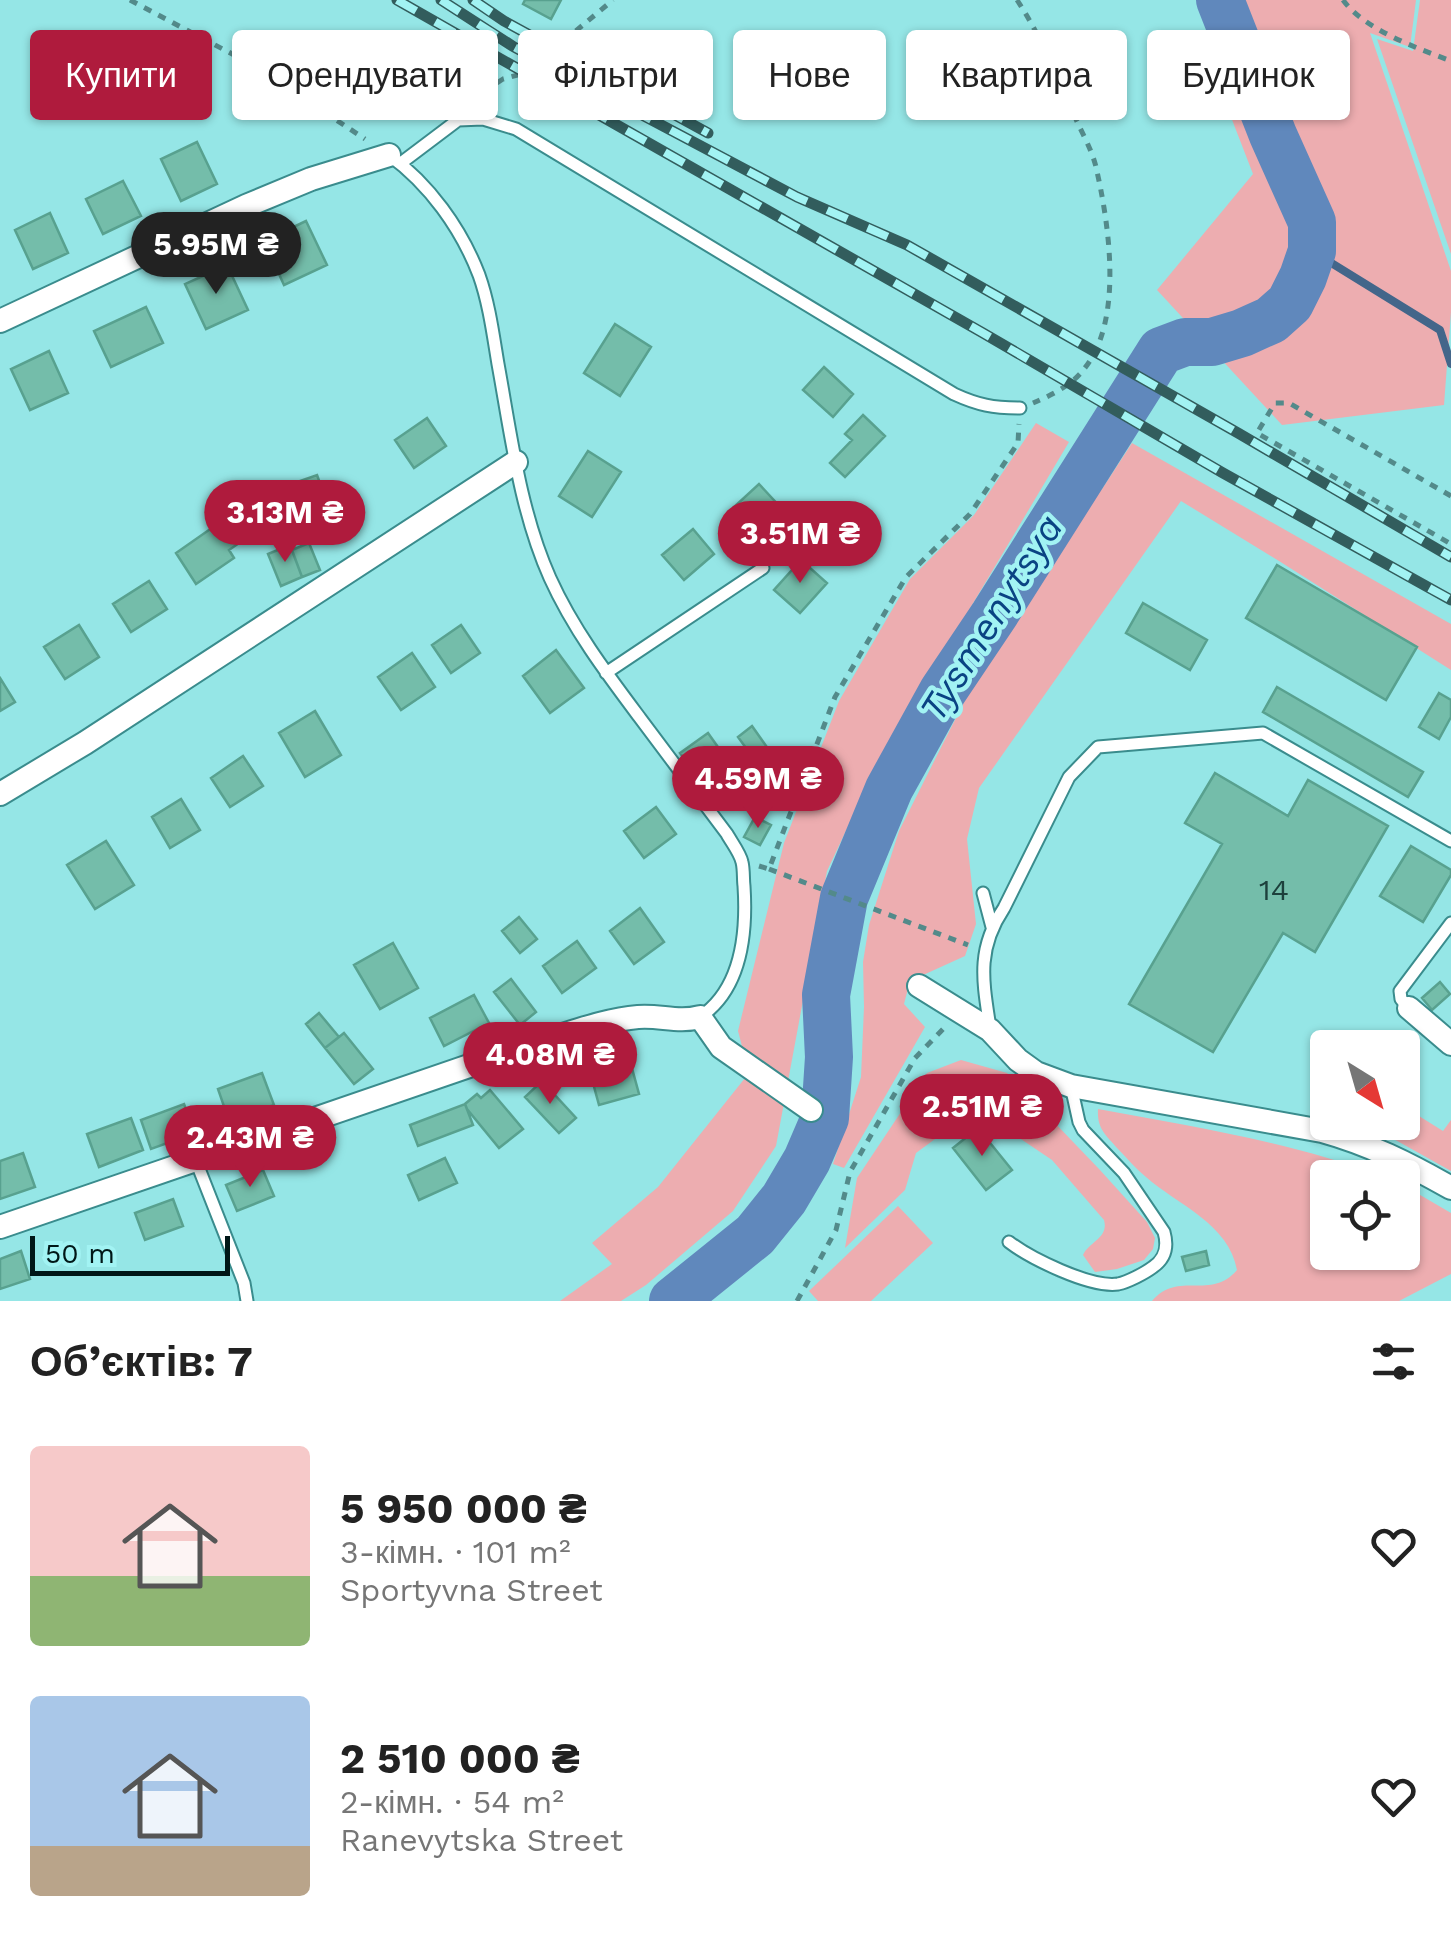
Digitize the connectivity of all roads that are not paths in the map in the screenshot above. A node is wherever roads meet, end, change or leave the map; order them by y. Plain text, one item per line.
1 (394, 159) junction
2 (0, 321) edge
3 (1020, 408) road end
4 (516, 462) junction
5 (763, 568) dead end
6 (606, 673) junction
7 (0, 794) edge
8 (1451, 841) edge
9 (984, 893) dead end
10 (1451, 923) edge
11 (992, 927) junction
12 (920, 986) dead end
13 (1408, 1008) joint
14 (700, 1016) junction
15 (990, 1030) junction
16 (1451, 1044) edge
17 (1072, 1086) junction
18 (811, 1110) dead end
19 (196, 1161) junction
20 (1451, 1188) edge
21 (0, 1227) edge
22 (1008, 1242) dead end
23 (247, 1301) edge

1 - 2 street
1 - 3 lane
1 - 4 lane
4 - 6 lane
4 - 7 street
5 - 6 lane
6 - 14 lane
8 - 11 lane
9 - 11 lane
10 - 13 lane
11 - 15 lane
12 - 15 street
13 - 16 street
14 - 18 street
14 - 19 street
15 - 17 street
17 - 20 street
17 - 22 lane
19 - 21 street
19 - 23 lane

